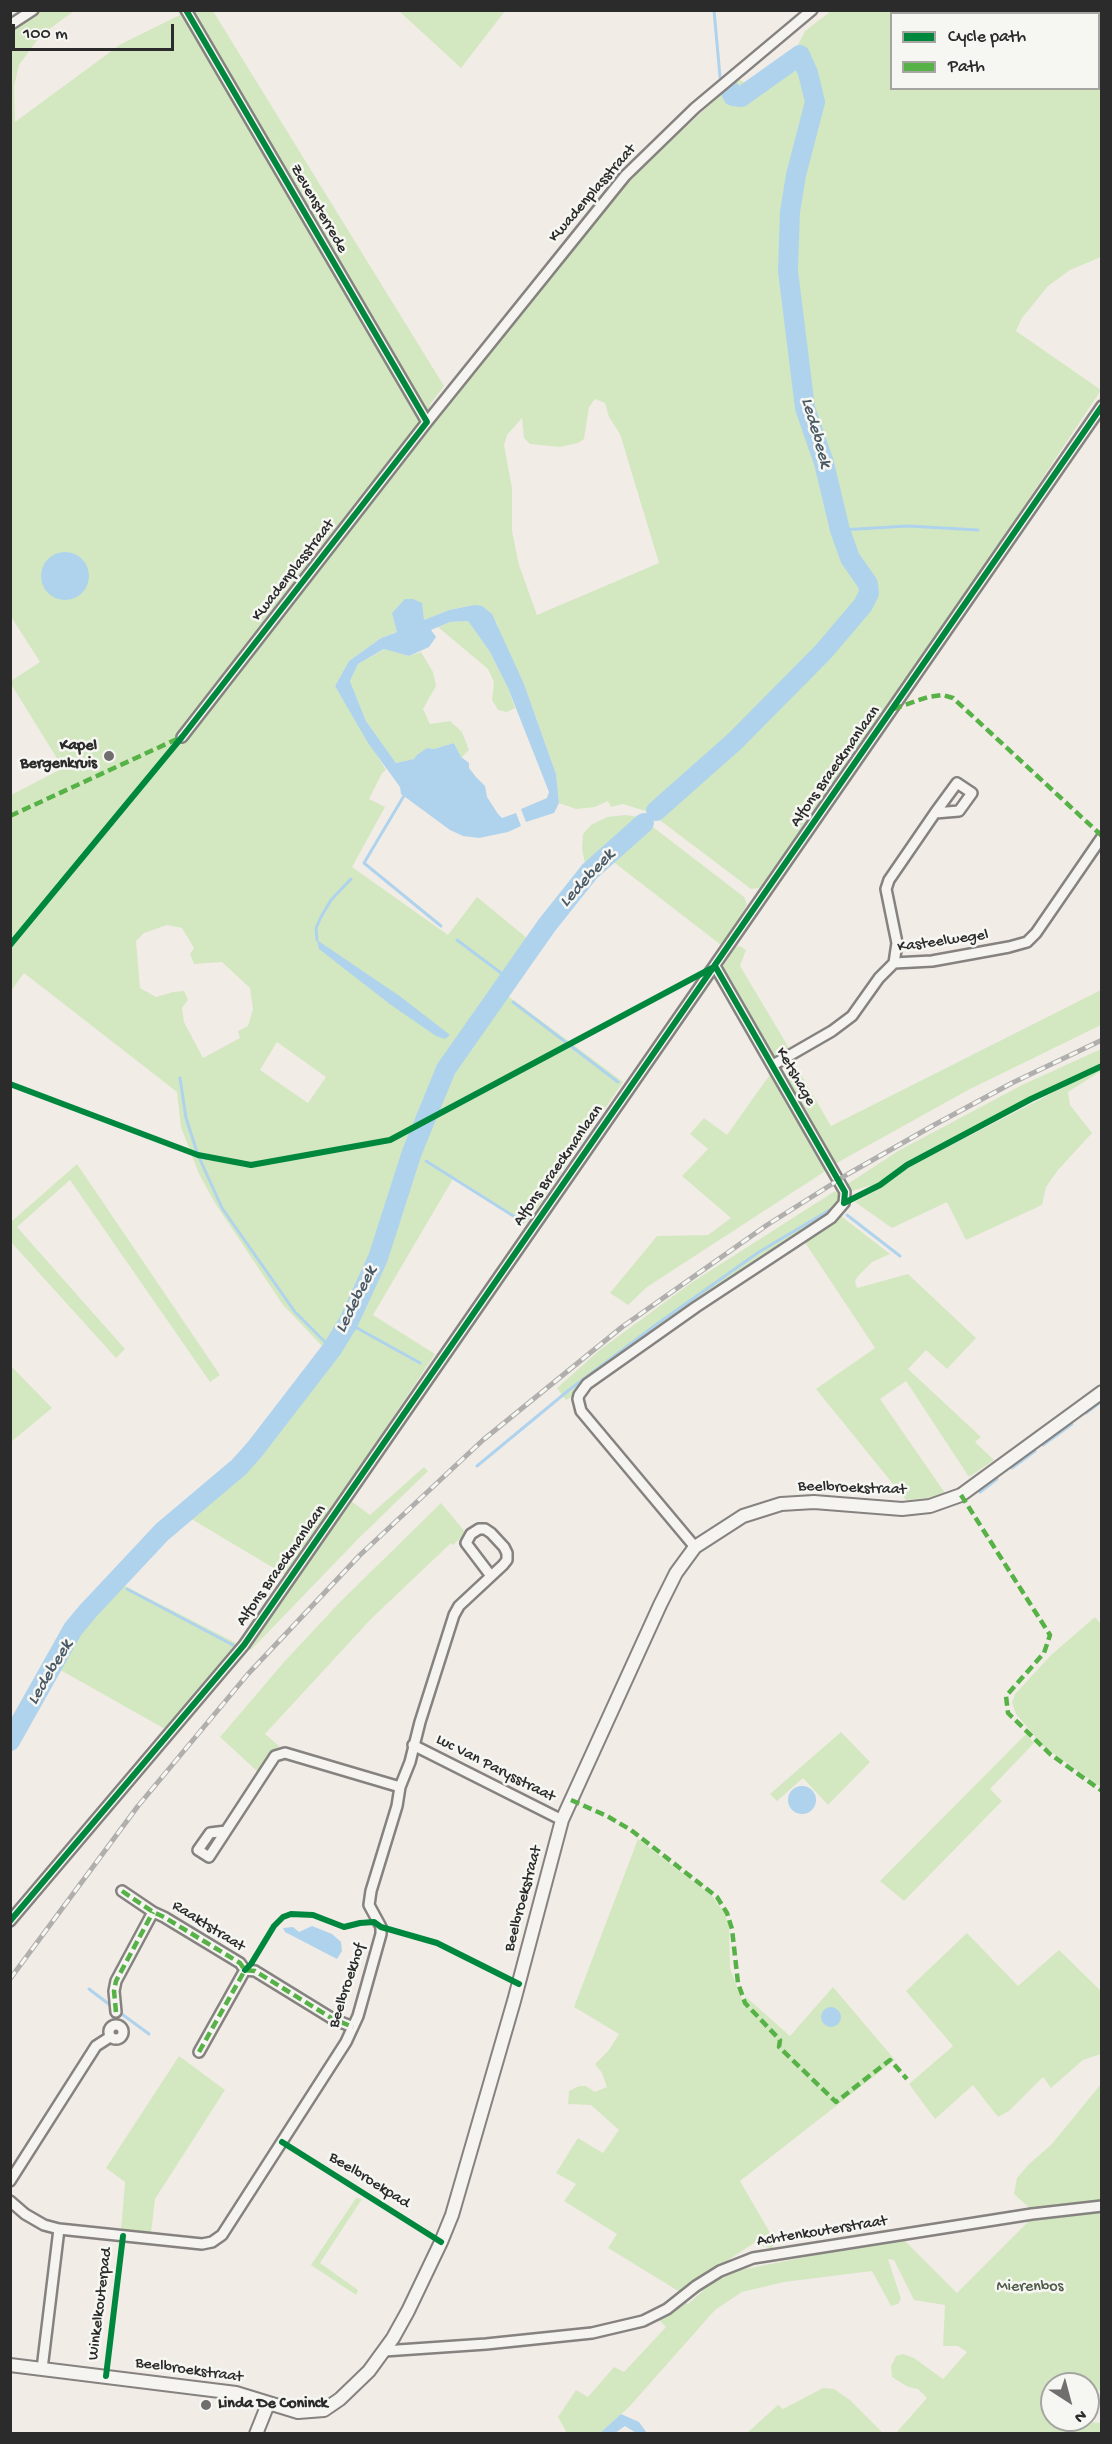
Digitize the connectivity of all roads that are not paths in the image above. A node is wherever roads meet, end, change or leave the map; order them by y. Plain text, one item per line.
1 (33, 10) edge
2 (186, 10) edge
3 (812, 10) edge
4 (10, 25) edge
5 (1101, 406) edge
6 (427, 422) junction
7 (182, 737) dead end
8 (935, 813) dead end
9 (1101, 837) edge
10 (894, 963) junction
11 (715, 966) junction
12 (773, 1065) junction
13 (1101, 1392) edge
14 (695, 1547) junction
15 (491, 1576) junction
16 (413, 1745) junction
17 (400, 1787) junction
18 (562, 1820) junction
19 (226, 1831) dead end
20 (122, 1891) dead end
21 (153, 1912) junction
22 (10, 1921) edge
23 (245, 1970) junction
24 (116, 2008) dead end
25 (353, 2027) junction
26 (110, 2037) dead end
27 (199, 2052) dead end
28 (10, 2181) edge
29 (10, 2201) edge
30 (1101, 2206) edge
31 (59, 2229) junction
32 (384, 2351) junction
33 (10, 2365) edge
34 (42, 2369) junction
35 (268, 2404) junction
36 (256, 2433) edge

1 - 4 street
2 - 6 street, Zevensterrede
3 - 6 street, Kwadenplasstraat
5 - 11 street, Alfons Braeckmanlaan
6 - 7 street, Kwadenplasstraat
8 - 10 street
9 - 10 street, Kasteelwegel
10 - 12 street, Kasteelwegel
11 - 12 street, Ketshage
11 - 22 street, Alfons Braeckmanlaan
12 - 14 street, Ketshage
13 - 14 street, Beelbroekstraat
14 - 18 street, Beelbroekstraat
15 - 15 street, Beelbroekhof
15 - 16 street, Beelbroekhof
16 - 17 street, Beelbroekhof
16 - 18 street, Luc Van Parysstraat
17 - 19 street
17 - 25 street, Beelbroekhof
18 - 32 street, Beelbroekstraat
20 - 21 street, Raaktstraat
21 - 23 street, Raaktstraat
21 - 24 street, Raaktstraat
23 - 25 street, Raaktstraat
23 - 27 street, Raaktstraat
25 - 31 street, Beelbroekhof
26 - 28 street
29 - 31 street, Beelbroekhof
30 - 32 street, Achtenkouterstraat
31 - 34 street
32 - 35 street, Beelbroekstraat
33 - 34 street, Beelbroekstraat
34 - 35 street, Beelbroekstraat
35 - 36 street

